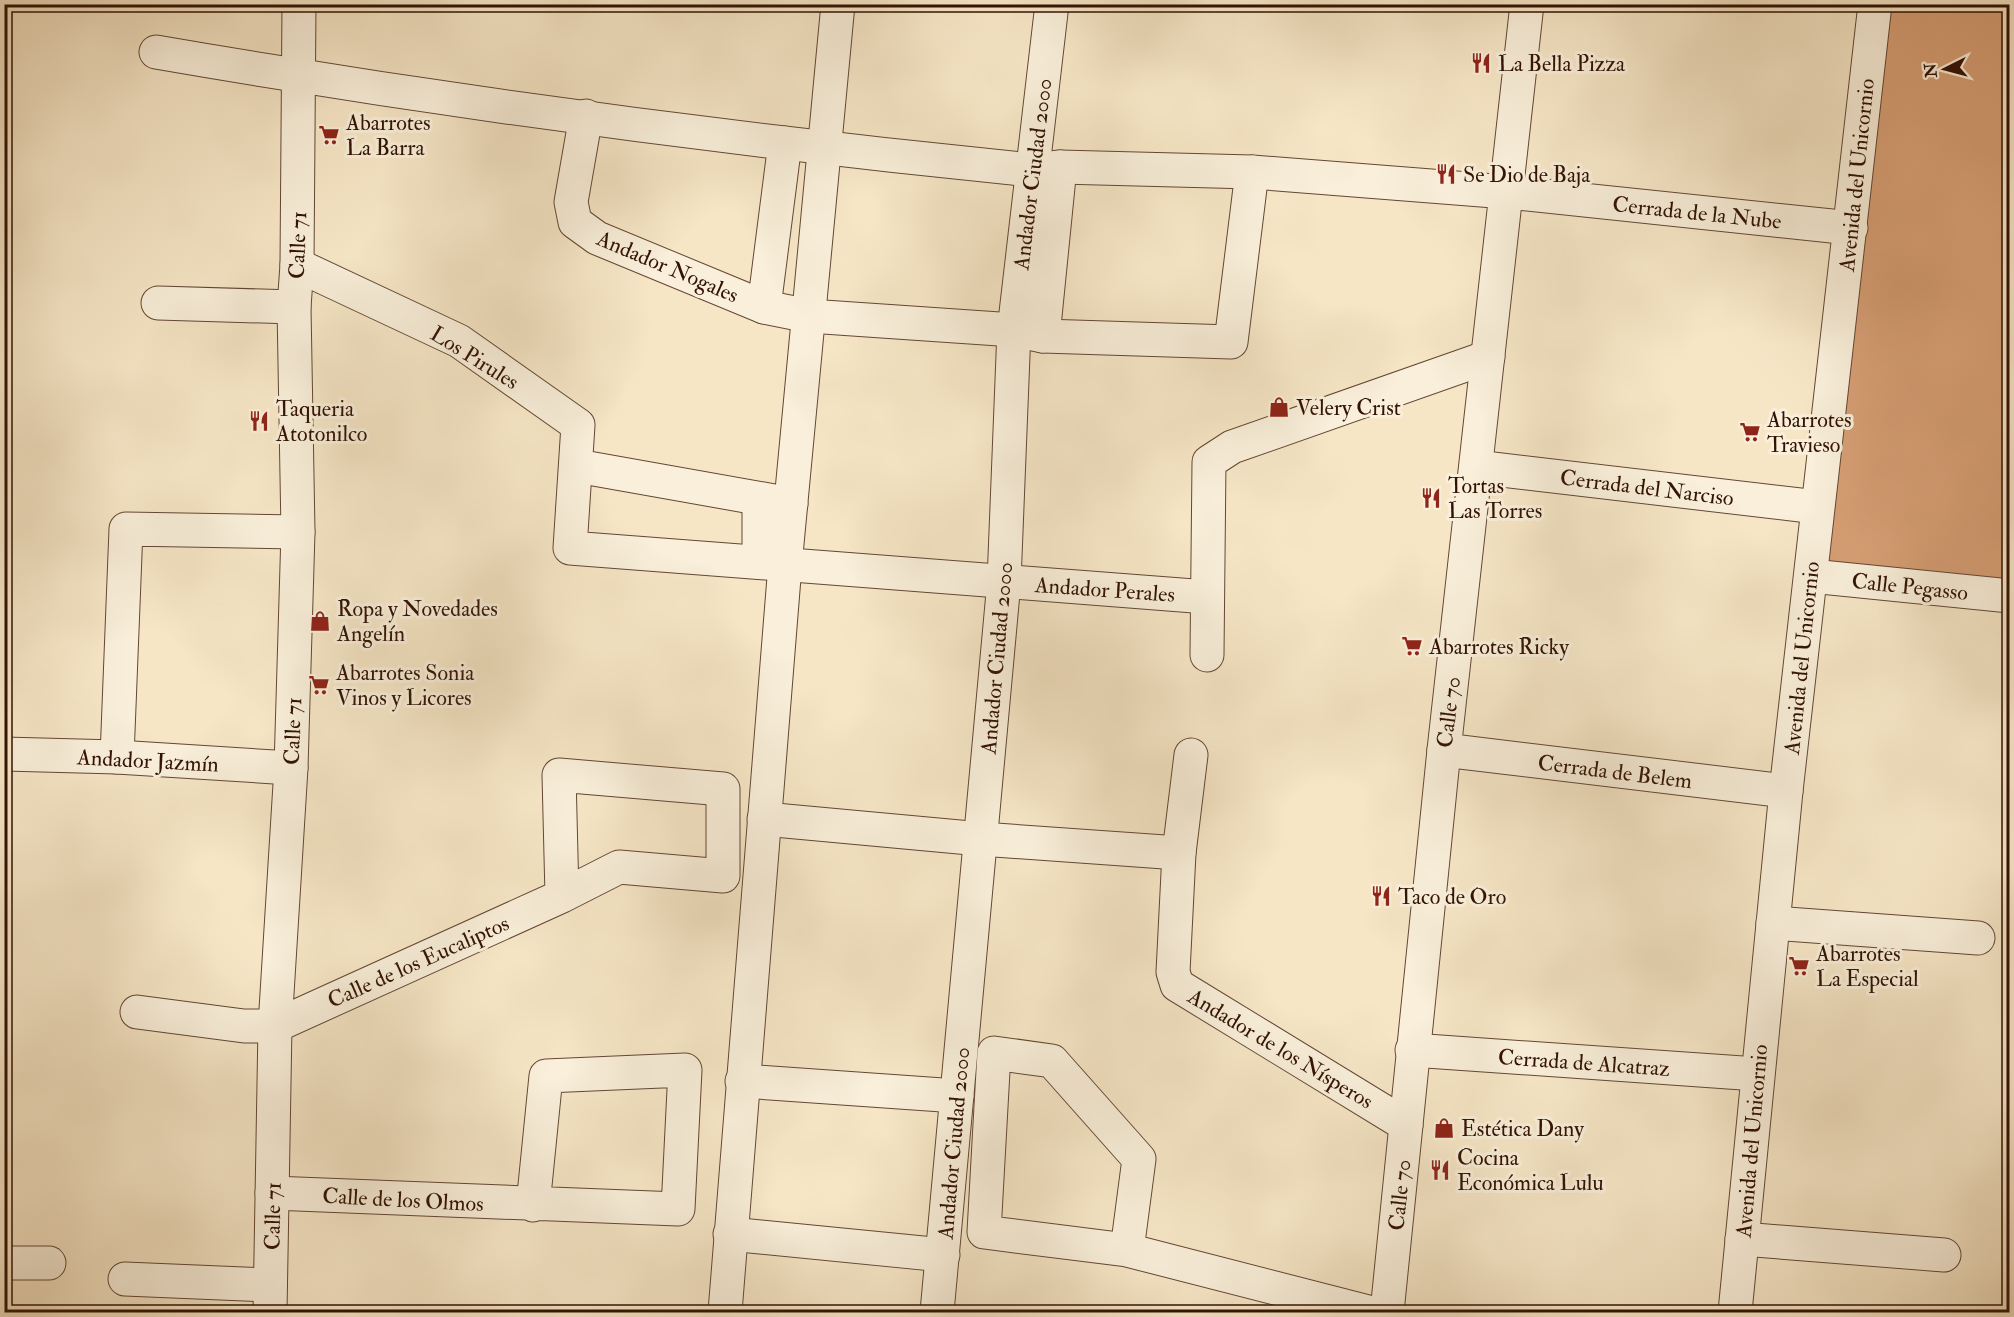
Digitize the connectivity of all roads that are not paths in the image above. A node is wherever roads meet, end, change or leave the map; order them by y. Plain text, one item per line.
1 (299, 4) edge
2 (838, 4) edge
3 (1052, 4) edge
4 (1527, 4) edge
5 (1875, 4) edge
6 (156, 52) dead end
7 (299, 77) junction
8 (586, 116) junction
9 (785, 143) junction
10 (825, 149) junction
11 (1045, 169) junction
12 (1252, 172) junction
13 (1507, 192) junction
14 (1851, 228) junction
15 (297, 265) junction
16 (158, 303) dead end
17 (294, 307) junction
18 (764, 308) junction
19 (809, 316) junction
20 (1029, 333) junction
21 (1488, 357) junction
22 (577, 466) junction
23 (1476, 468) junction
24 (759, 500) junction
25 (791, 504) junction
26 (1817, 507) junction
27 (298, 532) junction
28 (772, 563) junction
29 (1811, 576) junction
30 (1004, 582) junction
31 (2010, 596) edge
32 (1207, 597) junction
33 (1207, 655) dead end
34 (1444, 750) junction
35 (4, 754) edge
36 (1191, 755) dead end
37 (117, 757) junction
38 (291, 768) junction
39 (1786, 791) junction
40 (764, 819) junction
41 (981, 839) junction
42 (1179, 853) junction
43 (562, 896) junction
44 (1773, 923) junction
45 (1978, 938) dead end
46 (137, 1012) dead end
47 (275, 1026) junction
48 (1412, 1050) junction
49 (1757, 1074) junction
50 (742, 1081) junction
51 (957, 1096) junction
52 (1406, 1125) junction
53 (272, 1193) junction
54 (533, 1205) junction
55 (730, 1234) junction
56 (1742, 1239) junction
57 (1127, 1250) junction
58 (943, 1255) junction
59 (1944, 1256) dead end
60 (4, 1263) edge
61 (49, 1263) dead end
62 (125, 1279) dead end
63 (270, 1299) edge
64 (725, 1312) edge
65 (937, 1312) edge
66 (1368, 1312) edge
67 (1387, 1312) edge
68 (1735, 1312) edge

1 - 7 street, Calle 71
2 - 10 street
3 - 11 street, Andador Ciudad 2000
4 - 13 street, Calle 70
5 - 14 street, Avenida del Unicornio
6 - 7 street
7 - 8 street
7 - 15 street, Calle 71
8 - 9 street
8 - 18 street, Andador Nogales
9 - 10 street
9 - 18 street, Andador Nogales
10 - 11 street, Cerrada de la Nube
10 - 19 street
11 - 12 street, Cerrada de la Nube
11 - 20 street, Andador Ciudad 2000
12 - 13 street, Cerrada de la Nube
12 - 20 street, Andador Nogales
13 - 14 street, Cerrada de la Nube
13 - 21 street, Calle 70
14 - 26 street, Avenida del Unicornio
15 - 17 street, Calle 71
15 - 22 street, Los Pirules
16 - 17 street
17 - 27 street, Calle 71
18 - 19 street, Andador Nogales
19 - 20 street, Andador Nogales
19 - 25 street
20 - 30 street, Andador Ciudad 2000
21 - 23 street, Calle 70
21 - 32 street, Andador Perales
22 - 24 street
22 - 28 street, Los Pirules
23 - 26 street, Cerrada del Narciso
23 - 34 street, Calle 70
24 - 25 street
24 - 28 street
25 - 28 street
26 - 29 street, Avenida del Unicornio
27 - 37 street
27 - 38 street, Calle 71
28 - 30 street, Andador Perales
28 - 40 street
29 - 31 street, Calle Pegasso
29 - 39 street, Avenida del Unicornio
30 - 32 street, Andador Perales
30 - 41 street, Andador Ciudad 2000
32 - 33 street, Andador Perales
34 - 39 street, Cerrada de Belem
34 - 48 street, Calle 70
35 - 37 street, Andador Jazmín
36 - 42 street, Andador de los Nísperos
37 - 38 street, Andador Jazmín
38 - 47 street, Calle 71
39 - 44 street, Avenida del Unicornio
40 - 41 street
40 - 50 street
41 - 42 street
41 - 51 street, Andador Ciudad 2000
42 - 52 street, Andador de los Nísperos
43 - 43 street, Calle de los Eucaliptos
43 - 47 street, Calle de los Eucaliptos
44 - 45 street
44 - 49 street, Avenida del Unicornio
46 - 47 street
47 - 53 street, Calle 71
48 - 49 street, Cerrada de Alcatraz
48 - 52 street, Calle 70
49 - 56 street, Avenida del Unicornio
50 - 51 street
50 - 55 street
51 - 58 street, Andador Ciudad 2000
52 - 67 street, Calle 70
53 - 54 street, Calle de los Olmos
53 - 63 street, Calle 71
54 - 54 street, Calle de los Olmos
55 - 58 street
55 - 64 street
56 - 59 street
56 - 68 street, Avenida del Unicornio
57 - 57 street
57 - 66 street
58 - 65 street, Andador Ciudad 2000
60 - 61 street
62 - 63 street

